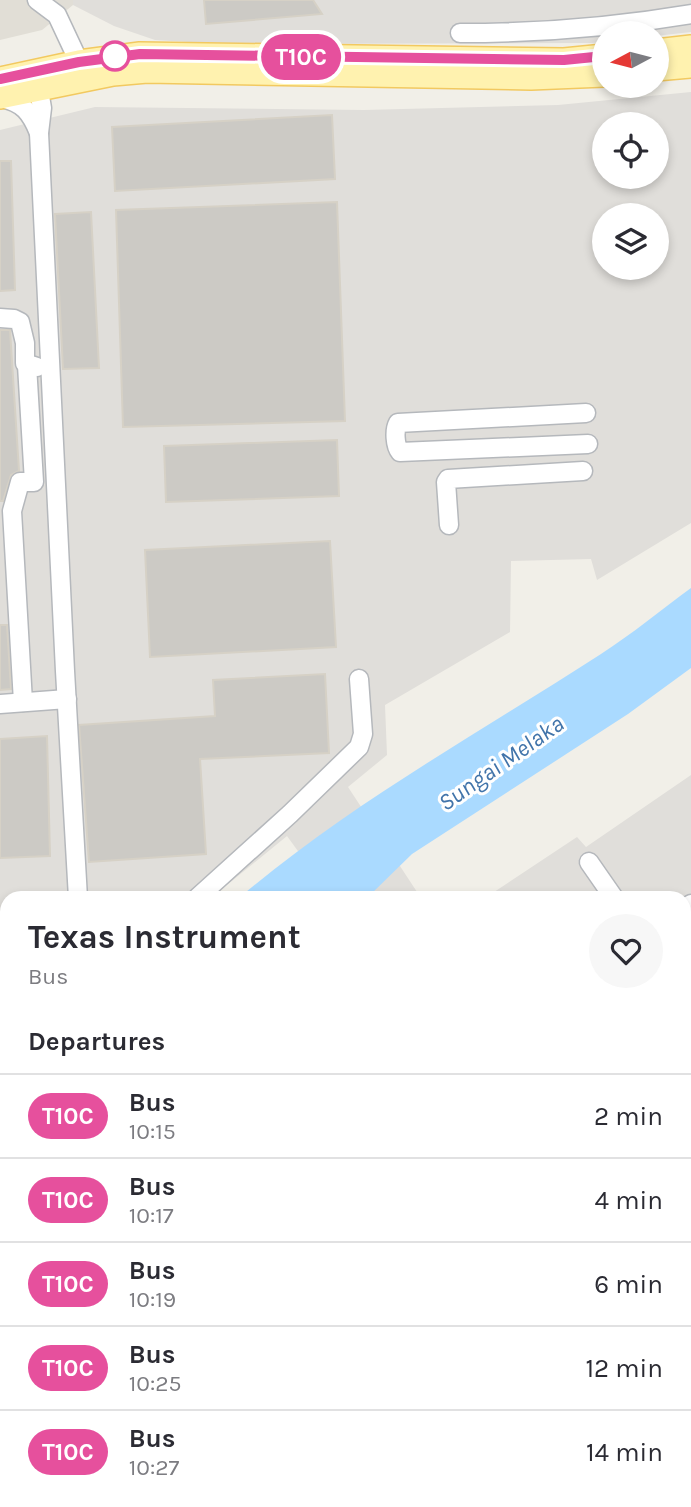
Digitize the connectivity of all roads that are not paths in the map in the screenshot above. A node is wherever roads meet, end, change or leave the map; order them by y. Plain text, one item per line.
1 (37, 0) edge
2 (691, 14) edge
3 (460, 33) dead end
4 (691, 47) edge
5 (669, 50) edge
6 (592, 57) edge
7 (79, 62) junction
8 (691, 66) edge
9 (669, 68) edge
10 (592, 75) edge
11 (0, 79) edge
12 (37, 80) junction
13 (0, 97) edge
14 (40, 133) junction
15 (0, 318) edge
16 (27, 365) junction
17 (51, 365) junction
18 (586, 413) dead end
19 (588, 444) dead end
20 (583, 471) dead end
21 (449, 525) dead end
22 (359, 680) dead end
23 (67, 699) junction
24 (23, 702) junction
25 (0, 704) edge
26 (589, 862) dead end
27 (78, 891) edge
28 (205, 891) edge
29 (609, 891) edge

1 - 7 street
2 - 3 street
4 - 5 main road
6 - 7 main road
7 - 12 main road
8 - 9 main road
10 - 12 main road
11 - 12 main road
12 - 13 main road
12 - 14 street
13 - 14 street
14 - 17 street
15 - 16 street
16 - 17 street
16 - 24 street
17 - 23 street
18 - 19 street
20 - 21 street
22 - 28 street
23 - 24 street
23 - 27 street
24 - 25 street
26 - 29 street

